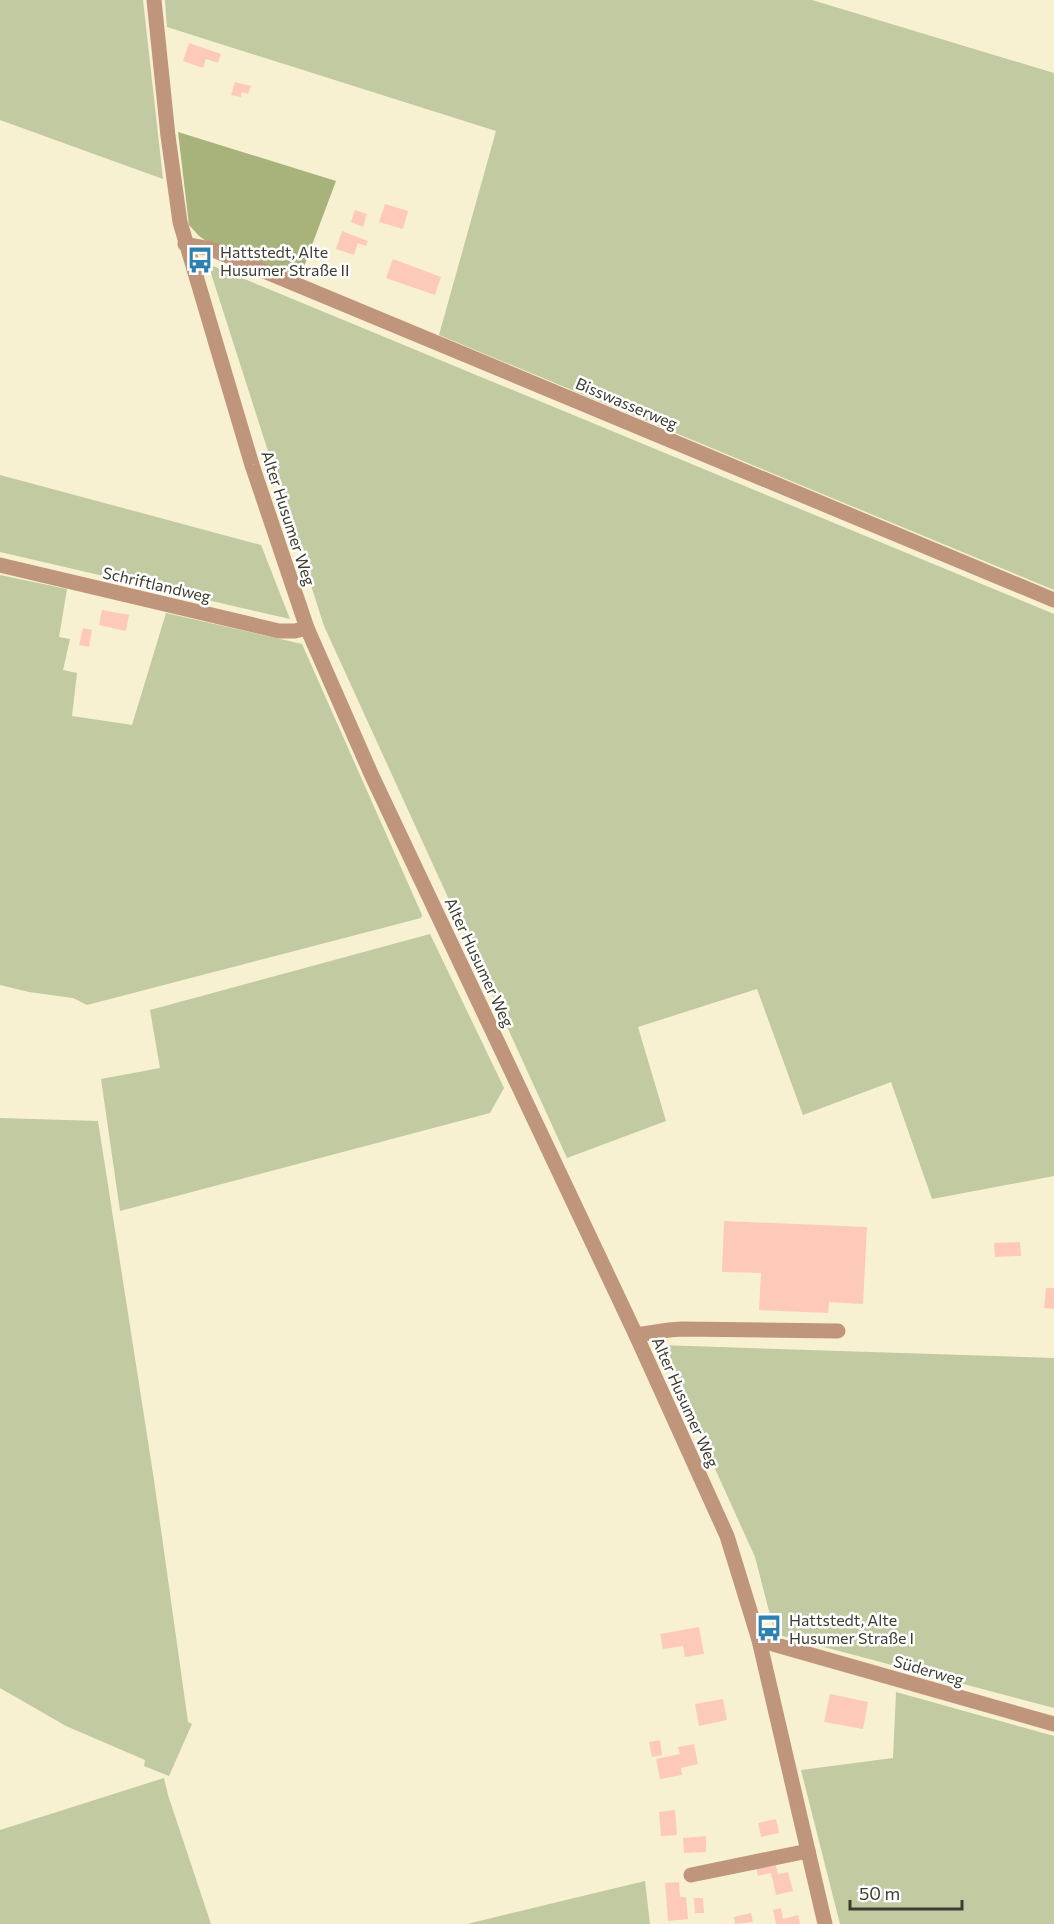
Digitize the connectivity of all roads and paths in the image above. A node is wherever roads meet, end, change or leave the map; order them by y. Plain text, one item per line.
1 (154, 0) edge
2 (185, 244) junction
3 (0, 565) edge
4 (1054, 600) edge
5 (307, 628) junction
6 (838, 1331) dead end
7 (636, 1335) junction
8 (759, 1640) junction
9 (1054, 1724) edge
10 (808, 1851) junction
11 (691, 1875) dead end
12 (825, 1924) edge

1 - 2 street, Alter Husumer Weg
2 - 4 street, Bisswasserweg
2 - 5 street, Alter Husumer Weg
3 - 5 street, Schriftlandweg
5 - 7 street, Alter Husumer Weg
6 - 7 street
7 - 8 street, Alter Husumer Weg
8 - 9 street, Süderweg
8 - 10 street, Alter Husumer Weg
10 - 11 street
10 - 12 street, Alter Husumer Weg

